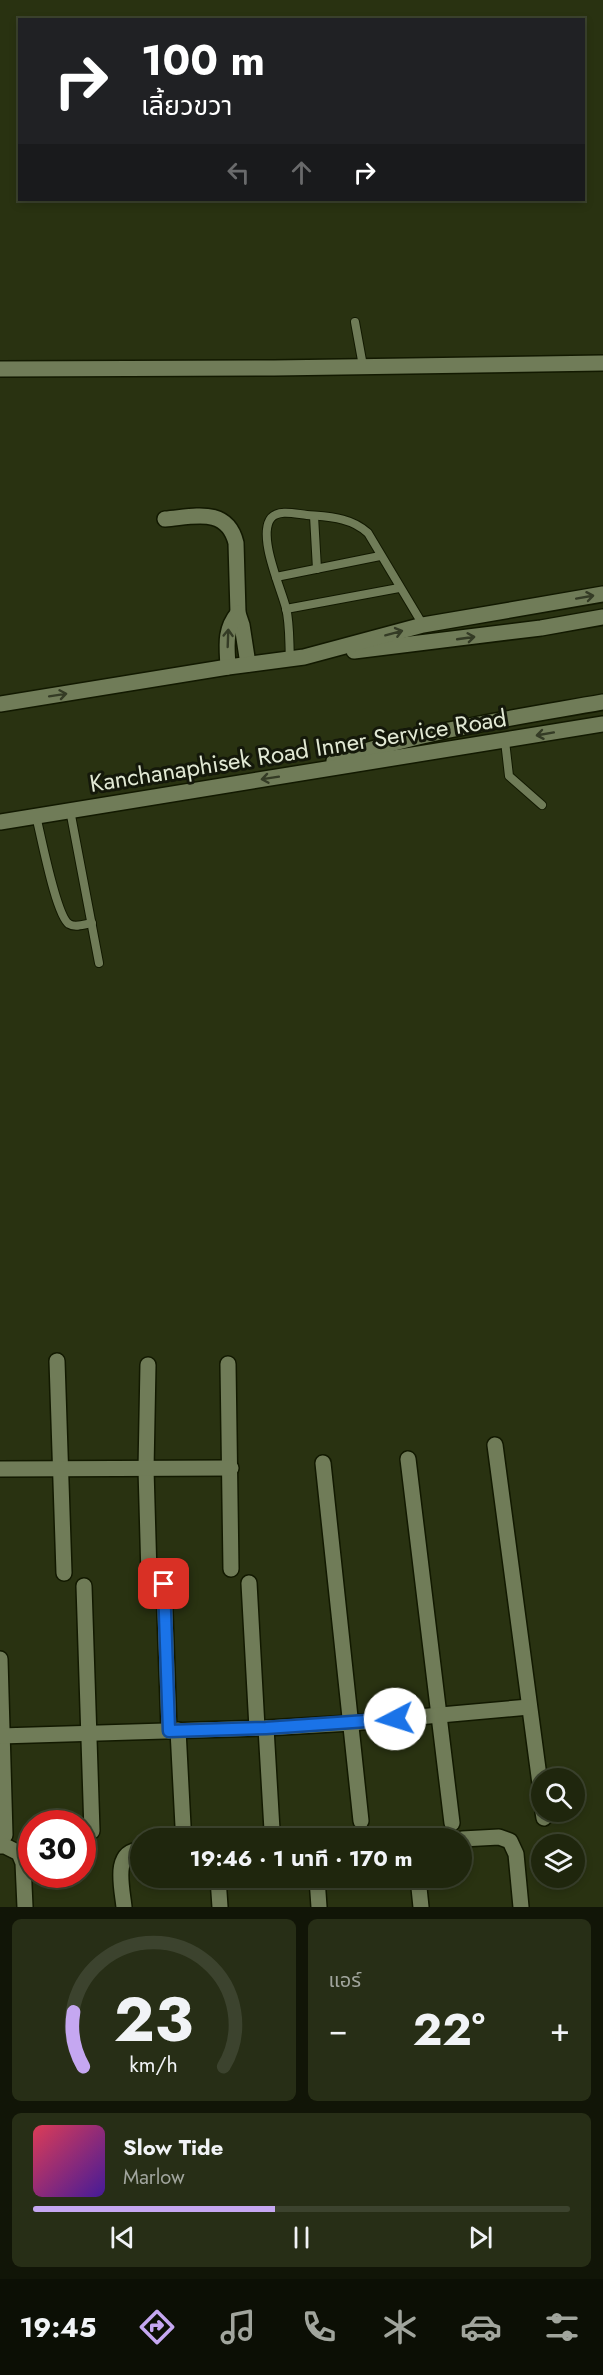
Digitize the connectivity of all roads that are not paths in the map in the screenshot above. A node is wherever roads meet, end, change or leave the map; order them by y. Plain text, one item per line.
1 (356, 322) dead end
2 (603, 363) edge
3 (363, 366) junction
4 (0, 369) edge
5 (314, 516) junction
6 (165, 519) dead end
7 (380, 556) junction
8 (317, 569) junction
9 (276, 577) junction
10 (399, 588) junction
11 (603, 594) edge
12 (286, 609) junction
13 (238, 613) junction
14 (603, 617) edge
15 (423, 625) junction
16 (297, 658) junction
17 (248, 664) junction
18 (228, 667) junction
19 (603, 702) edge
20 (0, 704) edge
21 (603, 724) edge
22 (505, 741) junction
23 (295, 774) junction
24 (542, 805) dead end
25 (70, 810) junction
26 (36, 816) junction
27 (0, 822) edge
28 (92, 923) junction
29 (99, 963) dead end
30 (57, 1361) dead end
31 (228, 1364) dead end
32 (148, 1365) dead end
33 (495, 1445) dead end
34 (408, 1459) dead end
35 (323, 1463) dead end
36 (146, 1468) junction
37 (231, 1468) junction
38 (0, 1469) edge
39 (62, 1469) junction
40 (231, 1569) dead end
41 (64, 1573) dead end
42 (149, 1575) dead end
43 (249, 1583) dead end
44 (164, 1584) dead end
45 (84, 1586) dead end
46 (0, 1659) edge
47 (529, 1707) junction
48 (439, 1715) junction
49 (351, 1723) junction
50 (262, 1728) junction
51 (174, 1730) junction
52 (88, 1733) junction
53 (1, 1736) edge
54 (538, 1768) edge
55 (91, 1810) edge
56 (362, 1821) dead end
57 (452, 1823) dead end
58 (183, 1826) dead end
59 (272, 1828) edge
60 (472, 1838) edge
61 (3, 1841) edge
62 (130, 1852) edge
63 (219, 1888) edge
64 (318, 1888) edge
65 (419, 1888) edge
66 (25, 1907) edge
67 (123, 1907) edge
68 (220, 1907) edge
69 (319, 1907) edge
70 (421, 1907) edge
71 (521, 1907) edge

1 - 3 lane
2 - 3 street
3 - 4 street
5 - 7 lane
5 - 8 lane
5 - 9 lane
6 - 13 street
7 - 8 lane
7 - 10 lane
8 - 9 lane
9 - 12 lane
10 - 12 lane
10 - 15 lane
15 -> 11 street
12 - 16 lane
13 - 17 street
18 -> 13 street
16 -> 14 street
16 -> 15 street
16 - 17 street
17 - 18 street
20 -> 18 street
19 - 23 street
21 -> 22 street, Kanchanaphisek Road Inner Service Road
22 - 23 street, Kanchanaphisek Road Inner Service Road
22 - 24 lane
23 -> 25 street, Kanchanaphisek Road Inner Service Road
25 - 26 street, Kanchanaphisek Road Inner Service Road
25 - 28 lane
26 - 27 street, Kanchanaphisek Road Inner Service Road
26 - 28 lane
28 - 29 lane
30 - 39 street
31 - 37 street
32 - 36 street
33 - 47 street
34 - 48 street
35 - 49 street
36 - 37 street
36 - 39 street
36 - 42 street
37 - 40 street
38 - 39 street
39 - 41 street
43 - 50 street
44 - 51 street
45 - 52 street
46 - 53 street
47 - 48 street
47 - 54 street
48 - 49 street
48 - 57 street
49 - 50 street
49 - 56 street
50 - 51 street
50 - 59 street
51 - 52 street
51 - 58 street
52 - 53 street
52 - 55 street
53 - 61 street
60 - 71 street
61 - 66 street
62 - 67 street
63 - 68 street
64 - 69 street
65 - 70 street

